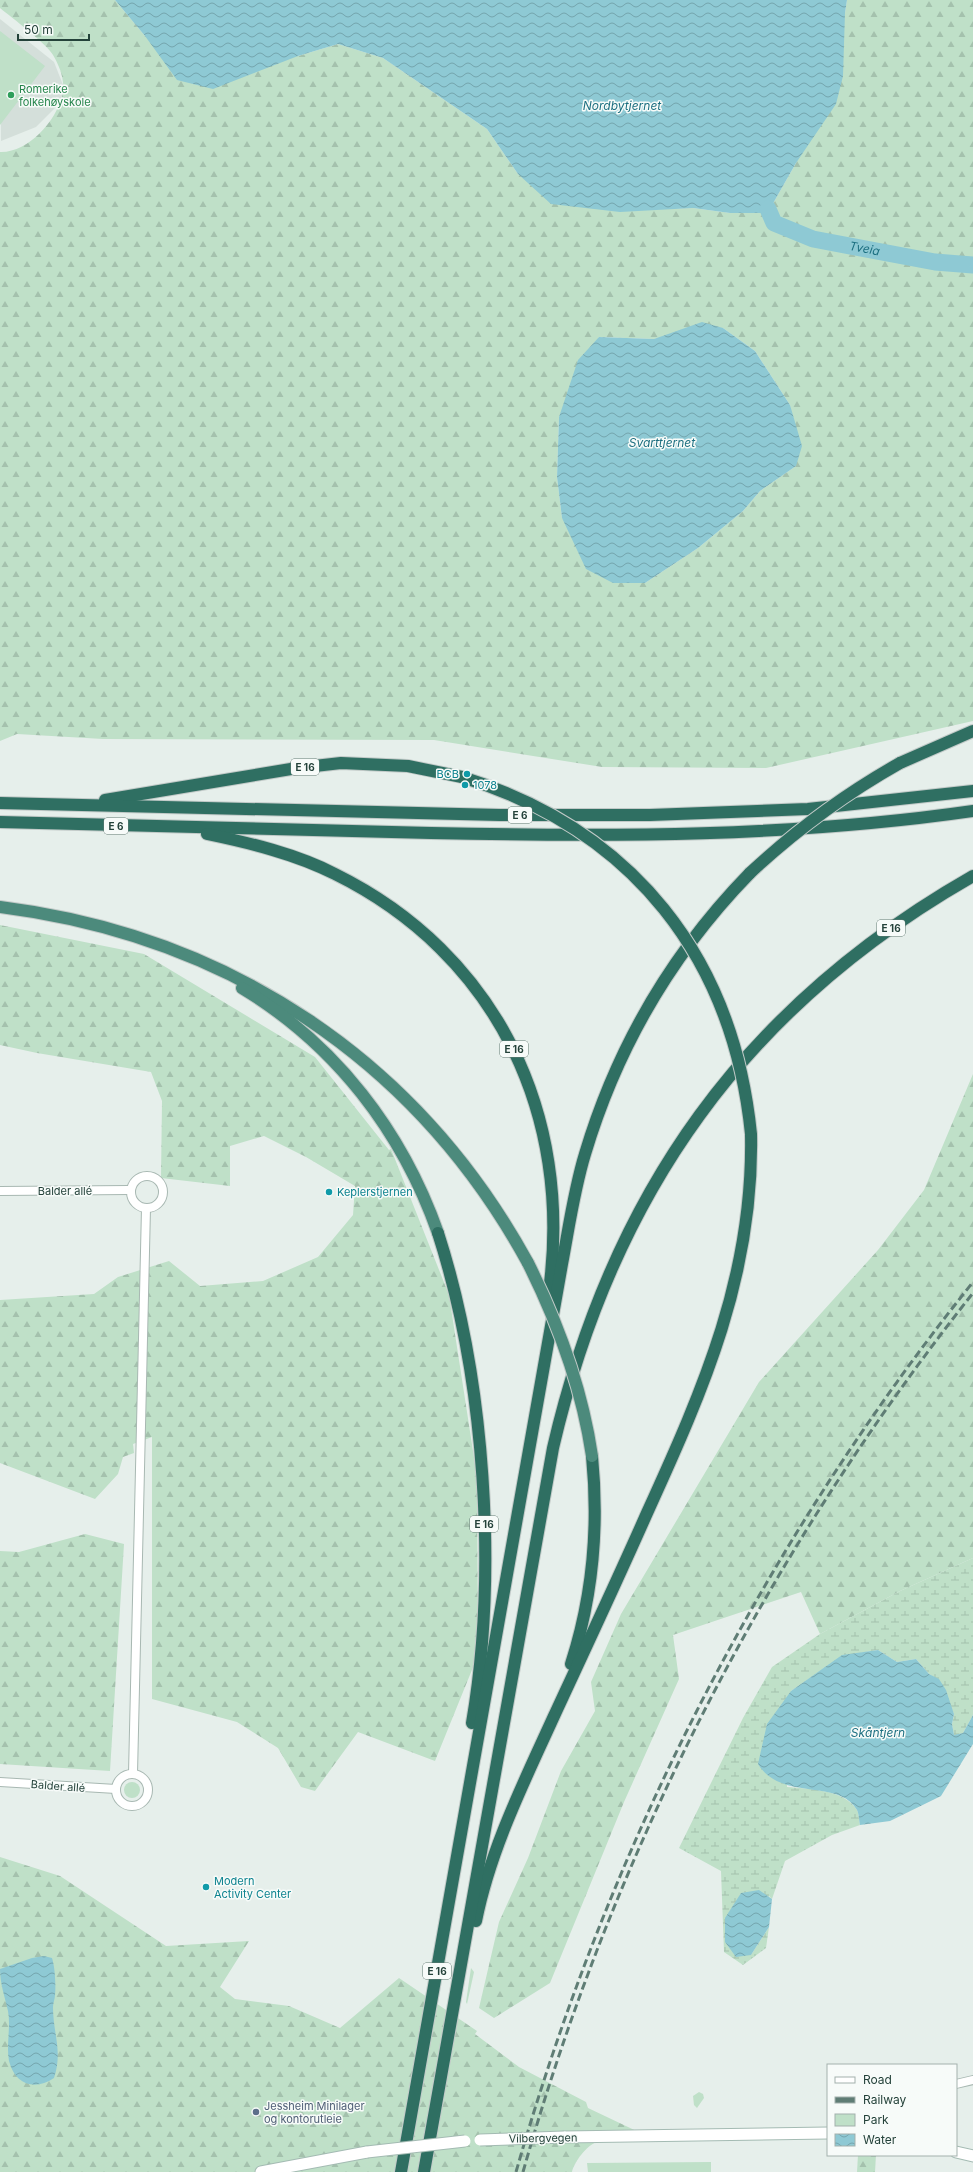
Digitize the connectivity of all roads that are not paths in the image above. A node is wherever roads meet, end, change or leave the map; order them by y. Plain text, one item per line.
1 (973, 731) edge
2 (973, 791) edge
3 (0, 802) edge
4 (66, 804) junction
5 (973, 811) edge
6 (0, 822) edge
7 (170, 827) junction
8 (973, 876) edge
9 (0, 907) edge
10 (156, 944) junction
11 (130, 1190) junction
12 (0, 1191) edge
13 (146, 1208) junction
14 (547, 1346) junction
15 (568, 1687) junction
16 (133, 1774) junction
17 (0, 1782) edge
18 (116, 1789) junction
19 (464, 1817) junction
20 (462, 1959) junction
21 (973, 2080) edge
22 (957, 2084) edge
23 (827, 2133) edge
24 (957, 2152) edge
25 (973, 2156) edge
26 (261, 2172) edge
27 (401, 2172) edge
28 (424, 2172) edge

1 - 14 highway, E 16, bridge
2 - 4 highway, E 6
3 - 4 highway, E 6
4 - 15 highway, E 16, bridge
5 - 7 highway, E 6
6 - 7 highway, E 6
7 - 14 highway, E 16
8 - 20 highway, E 16
9 - 10 highway, E 16
10 - 15 highway, E 16, bridge
10 - 19 highway, E 16
11 - 12 street, Balder allé
11 - 13 street
11 - 13 street
13 - 16 street
14 - 19 highway, E 16
15 - 20 highway, E 16
16 - 18 street
16 - 18 street
17 - 18 street, Balder allé
19 - 27 highway, E 16
20 - 28 highway, E 16
21 - 22 street
23 - 26 main road, Vilbergvegen, bridge
24 - 25 main road

